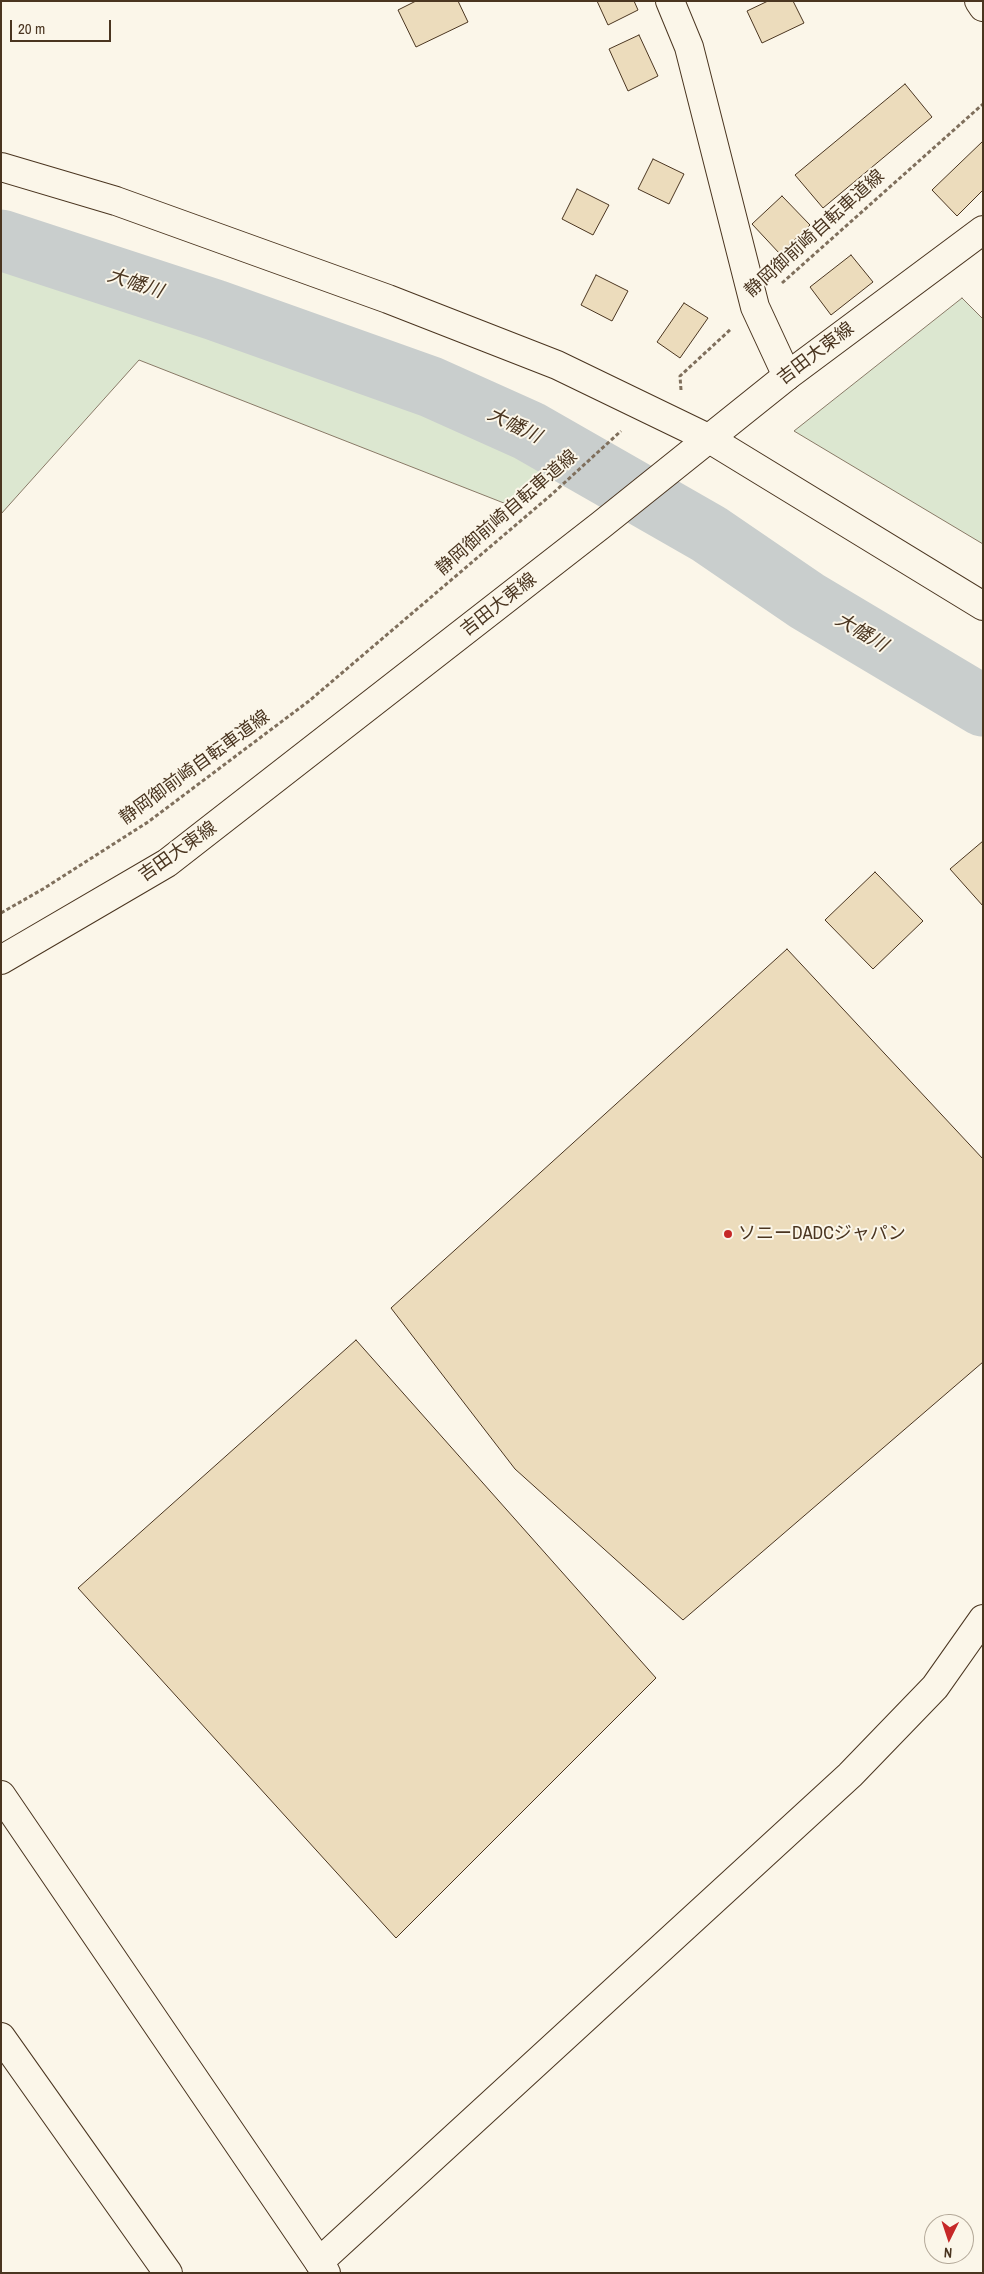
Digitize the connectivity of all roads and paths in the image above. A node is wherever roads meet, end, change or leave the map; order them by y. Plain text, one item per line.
1 (670, 1) edge
2 (979, 1) edge
3 (983, 7) edge
4 (983, 104) edge
5 (1, 167) edge
6 (983, 230) edge
7 (755, 306) junction
8 (787, 376) junction
9 (664, 416) junction
10 (708, 438) junction
11 (983, 606) edge
12 (1, 913) edge
13 (1, 960) edge
14 (983, 1619) edge
15 (1, 1795) edge
16 (1, 2037) edge
17 (322, 2267) edge
18 (168, 2273) edge

1 - 7 street
2 - 3 street
4 - 7 path, 静岡御前崎自転車道線
5 - 9 street
6 - 8 street, 吉田大東線
7 - 8 street
7 - 9 path, 静岡御前崎自転車道線
8 - 10 street, 吉田大東線
9 - 10 street
9 - 12 path, 静岡御前崎自転車道線
10 - 11 street
10 - 13 street, 吉田大東線
14 - 17 street
15 - 17 street
16 - 18 street

